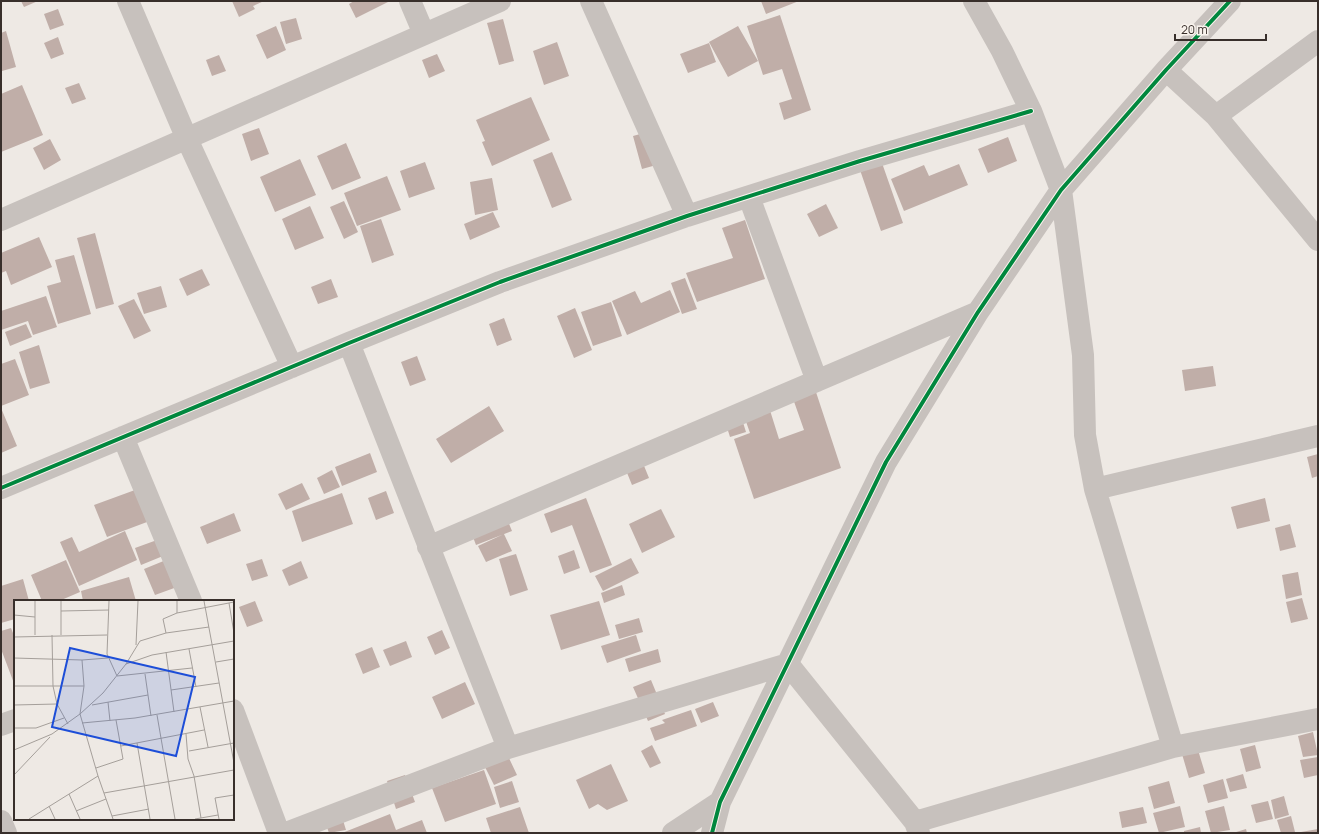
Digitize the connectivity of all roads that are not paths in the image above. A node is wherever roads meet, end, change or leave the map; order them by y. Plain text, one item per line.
1 (128, 1) edge
2 (410, 1) edge
3 (500, 1) edge
4 (591, 1) edge
5 (974, 1) edge
6 (1230, 1) edge
7 (424, 34) junction
8 (1318, 41) edge
9 (1166, 70) junction
10 (1031, 111) junction
11 (1216, 116) junction
12 (187, 139) junction
13 (1061, 190) junction
14 (748, 197) junction
15 (687, 216) junction
16 (1, 220) edge
17 (1318, 240) edge
18 (978, 312) junction
19 (349, 342) junction
20 (292, 367) junction
21 (817, 381) junction
22 (1318, 436) edge
23 (123, 437) junction
24 (1, 488) edge
25 (1095, 489) junction
26 (428, 547) junction
27 (191, 600) edge
28 (788, 664) junction
29 (234, 713) edge
30 (1318, 719) edge
31 (14, 720) edge
32 (1, 726) edge
33 (1173, 747) junction
34 (508, 748) junction
35 (720, 802) junction
36 (1, 821) edge
37 (917, 827) edge
38 (6, 833) edge
39 (279, 833) edge
40 (286, 833) edge
41 (673, 833) edge
42 (712, 833) edge

1 - 12 street
2 - 7 street
3 - 7 street
4 - 15 street
5 - 10 street
6 - 9 street
7 - 12 street
8 - 11 street
9 - 11 street
9 - 13 street
10 - 13 street
10 - 14 street
11 - 17 street
12 - 16 street
12 - 20 street
13 - 18 street
13 - 25 street
14 - 15 street
14 - 21 street
15 - 19 street
18 - 21 street
18 - 28 street
19 - 20 street
19 - 26 street
20 - 23 street
21 - 26 street
22 - 25 street
23 - 24 street
23 - 27 street
25 - 33 street
26 - 34 street
28 - 34 street
28 - 35 street
28 - 37 street
29 - 39 street
30 - 33 street
31 - 32 street
33 - 37 street
34 - 40 street
35 - 41 street
35 - 42 street
36 - 38 street

